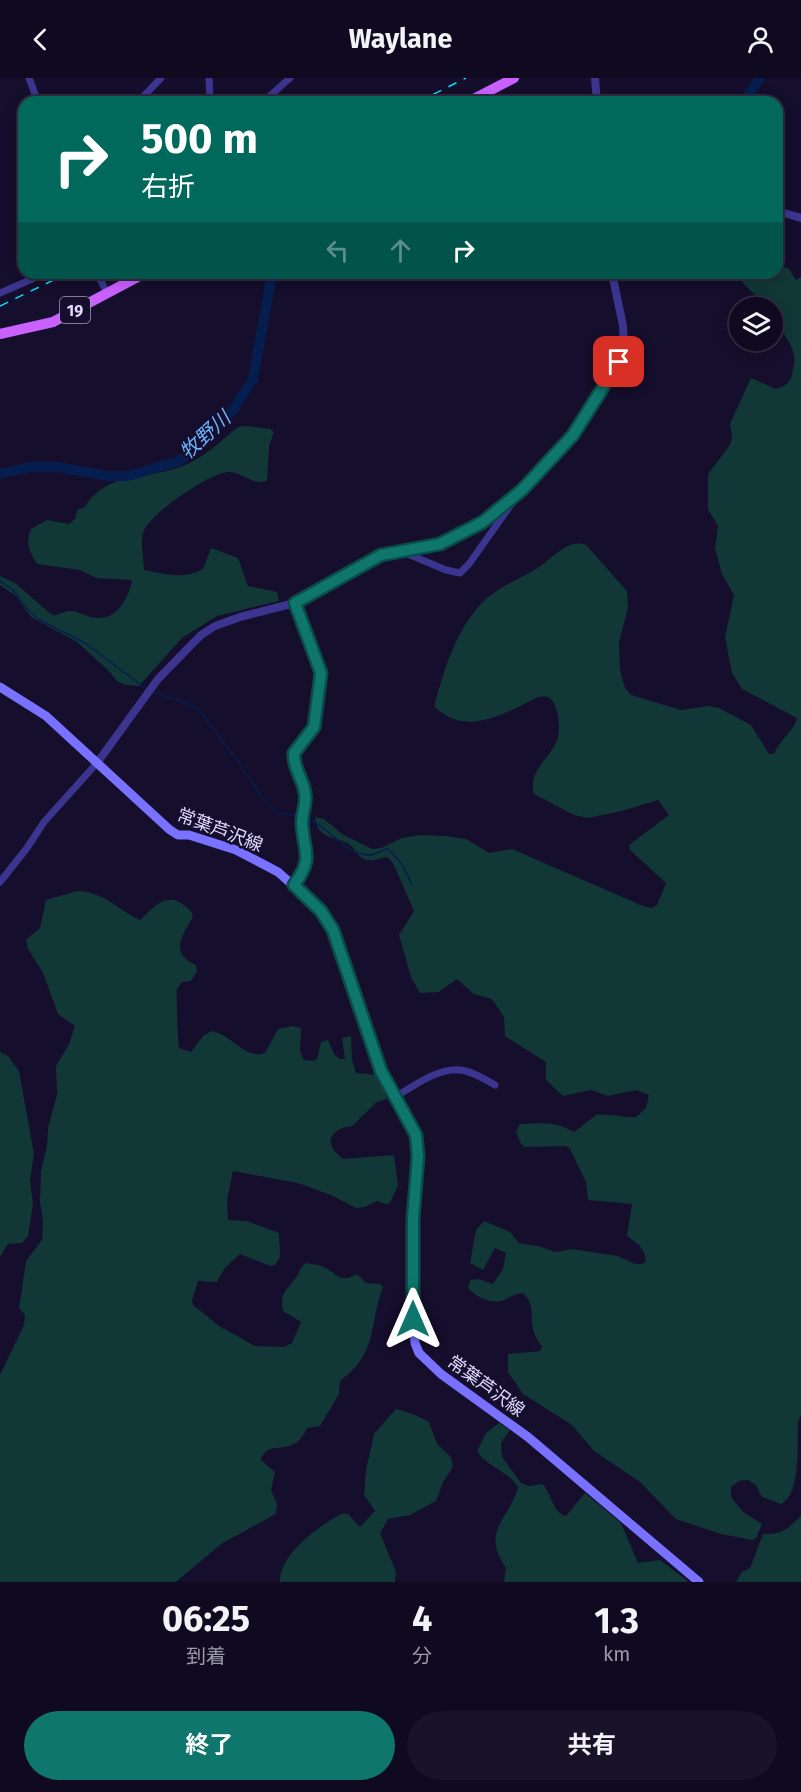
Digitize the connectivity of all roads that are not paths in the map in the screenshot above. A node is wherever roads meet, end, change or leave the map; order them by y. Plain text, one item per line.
1 (29, 78) edge
2 (161, 78) edge
3 (208, 78) edge
4 (290, 78) edge
5 (514, 78) edge
6 (595, 78) edge
7 (36, 96) edge
8 (144, 96) edge
9 (210, 96) edge
10 (270, 96) edge
11 (480, 96) edge
12 (596, 96) edge
13 (783, 213) edge
14 (801, 218) edge
15 (32, 279) edge
16 (100, 279) edge
17 (133, 279) edge
18 (613, 279) edge
19 (0, 293) edge
20 (106, 293) junction
21 (0, 334) edge
22 (518, 494) junction
23 (403, 552) junction
24 (295, 603) junction
25 (0, 687) edge
26 (97, 763) junction
27 (0, 882) edge
28 (294, 885) junction
29 (495, 1085) dead end
30 (395, 1097) junction
31 (699, 1582) edge

1 - 7 street
2 - 8 street
3 - 9 street
4 - 10 street
5 - 11 main road
6 - 12 street
13 - 14 street
15 - 19 street
16 - 20 street
17 - 20 main road, 19
18 - 22 street
20 - 21 main road, 19
22 - 23 street
22 - 23 street
23 - 24 street
24 - 26 street
24 - 28 street
25 - 26 main road, 常葉芦沢線
26 - 27 street
26 - 28 main road, 常葉芦沢線
28 - 30 main road, 常葉芦沢線
29 - 30 street
30 - 31 main road, 常葉芦沢線

